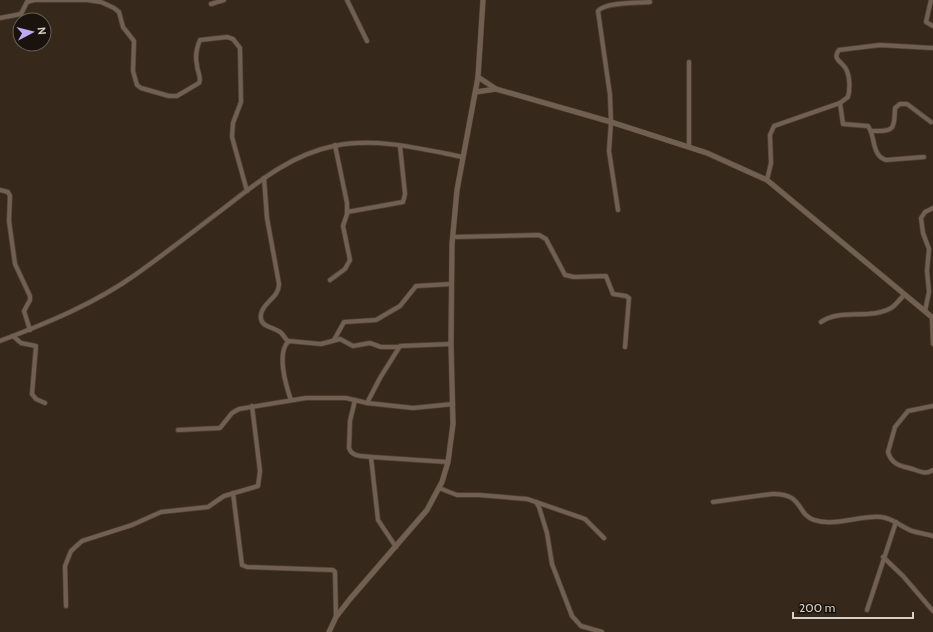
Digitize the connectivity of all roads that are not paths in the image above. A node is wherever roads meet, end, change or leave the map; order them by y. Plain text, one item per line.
1 (224, 0) edge
2 (347, 0) edge
3 (484, 0) edge
4 (931, 0) edge
5 (650, 2) dead end
6 (212, 4) dead end
7 (0, 18) edge
8 (933, 26) edge
9 (367, 41) dead end
10 (933, 48) edge
11 (689, 62) dead end
12 (478, 77) junction
13 (496, 89) junction
14 (476, 92) junction
15 (840, 102) junction
16 (611, 122) junction
17 (931, 122) dead end
18 (871, 131) junction
19 (335, 145) junction
20 (400, 146) junction
21 (689, 147) junction
22 (463, 157) junction
23 (924, 157) dead end
24 (264, 178) junction
25 (767, 180) junction
26 (0, 190) edge
27 (247, 190) junction
28 (933, 208) edge
29 (618, 210) dead end
30 (348, 212) junction
31 (453, 236) junction
32 (330, 280) dead end
33 (451, 284) junction
34 (904, 295) junction
35 (925, 311) junction
36 (933, 318) edge
37 (821, 322) dead end
38 (30, 330) junction
39 (13, 336) junction
40 (334, 340) junction
41 (0, 341) edge
42 (288, 342) junction
43 (451, 344) junction
44 (933, 344) edge
45 (399, 347) junction
46 (625, 347) dead end
47 (291, 400) junction
48 (355, 400) junction
49 (45, 403) dead end
50 (367, 403) junction
51 (453, 404) junction
52 (252, 406) junction
53 (933, 406) edge
54 (178, 430) dead end
55 (371, 457) junction
56 (448, 462) junction
57 (933, 470) edge
58 (439, 488) junction
59 (233, 494) junction
60 (536, 502) junction
61 (713, 502) dead end
62 (896, 522) junction
63 (933, 536) edge
64 (604, 538) dead end
65 (396, 546) junction
66 (883, 557) junction
67 (66, 606) dead end
68 (867, 610) dead end
69 (933, 611) edge
70 (336, 617) junction
71 (329, 632) edge
72 (602, 632) edge

1 - 6 street
2 - 9 street
3 - 12 street
4 - 8 street
5 - 16 street
7 - 27 street
10 - 15 street
11 - 21 street
12 - 13 street
12 - 14 street
13 - 14 street
13 - 16 street
14 - 22 street
15 - 18 street
15 - 25 street
16 - 21 street
16 - 29 street
17 - 18 street
18 - 23 street
19 - 20 street
19 - 24 street
19 - 30 street
20 - 22 street
20 - 30 street
21 - 25 street
22 - 31 street
24 - 27 street
24 - 42 street
25 - 34 street
26 - 38 street
27 - 38 street
28 - 35 street
30 - 32 street
31 - 33 street
31 - 46 street
33 - 40 street
33 - 43 street
34 - 35 street
34 - 37 street
35 - 36 street
36 - 44 street
38 - 39 street
39 - 41 street
39 - 49 street
40 - 42 street
40 - 45 street
42 - 47 street
43 - 45 street
43 - 51 street
45 - 50 street
47 - 48 street
47 - 52 street
48 - 50 street
48 - 55 street
50 - 51 street
51 - 56 street
52 - 54 street
52 - 59 street
53 - 57 street
55 - 56 street
55 - 65 street
56 - 58 street
58 - 60 street
58 - 65 street
59 - 67 street
59 - 70 street
60 - 64 street
60 - 72 street
61 - 62 street
62 - 63 street
62 - 66 street
65 - 70 street
66 - 68 street
66 - 69 street
70 - 71 street

